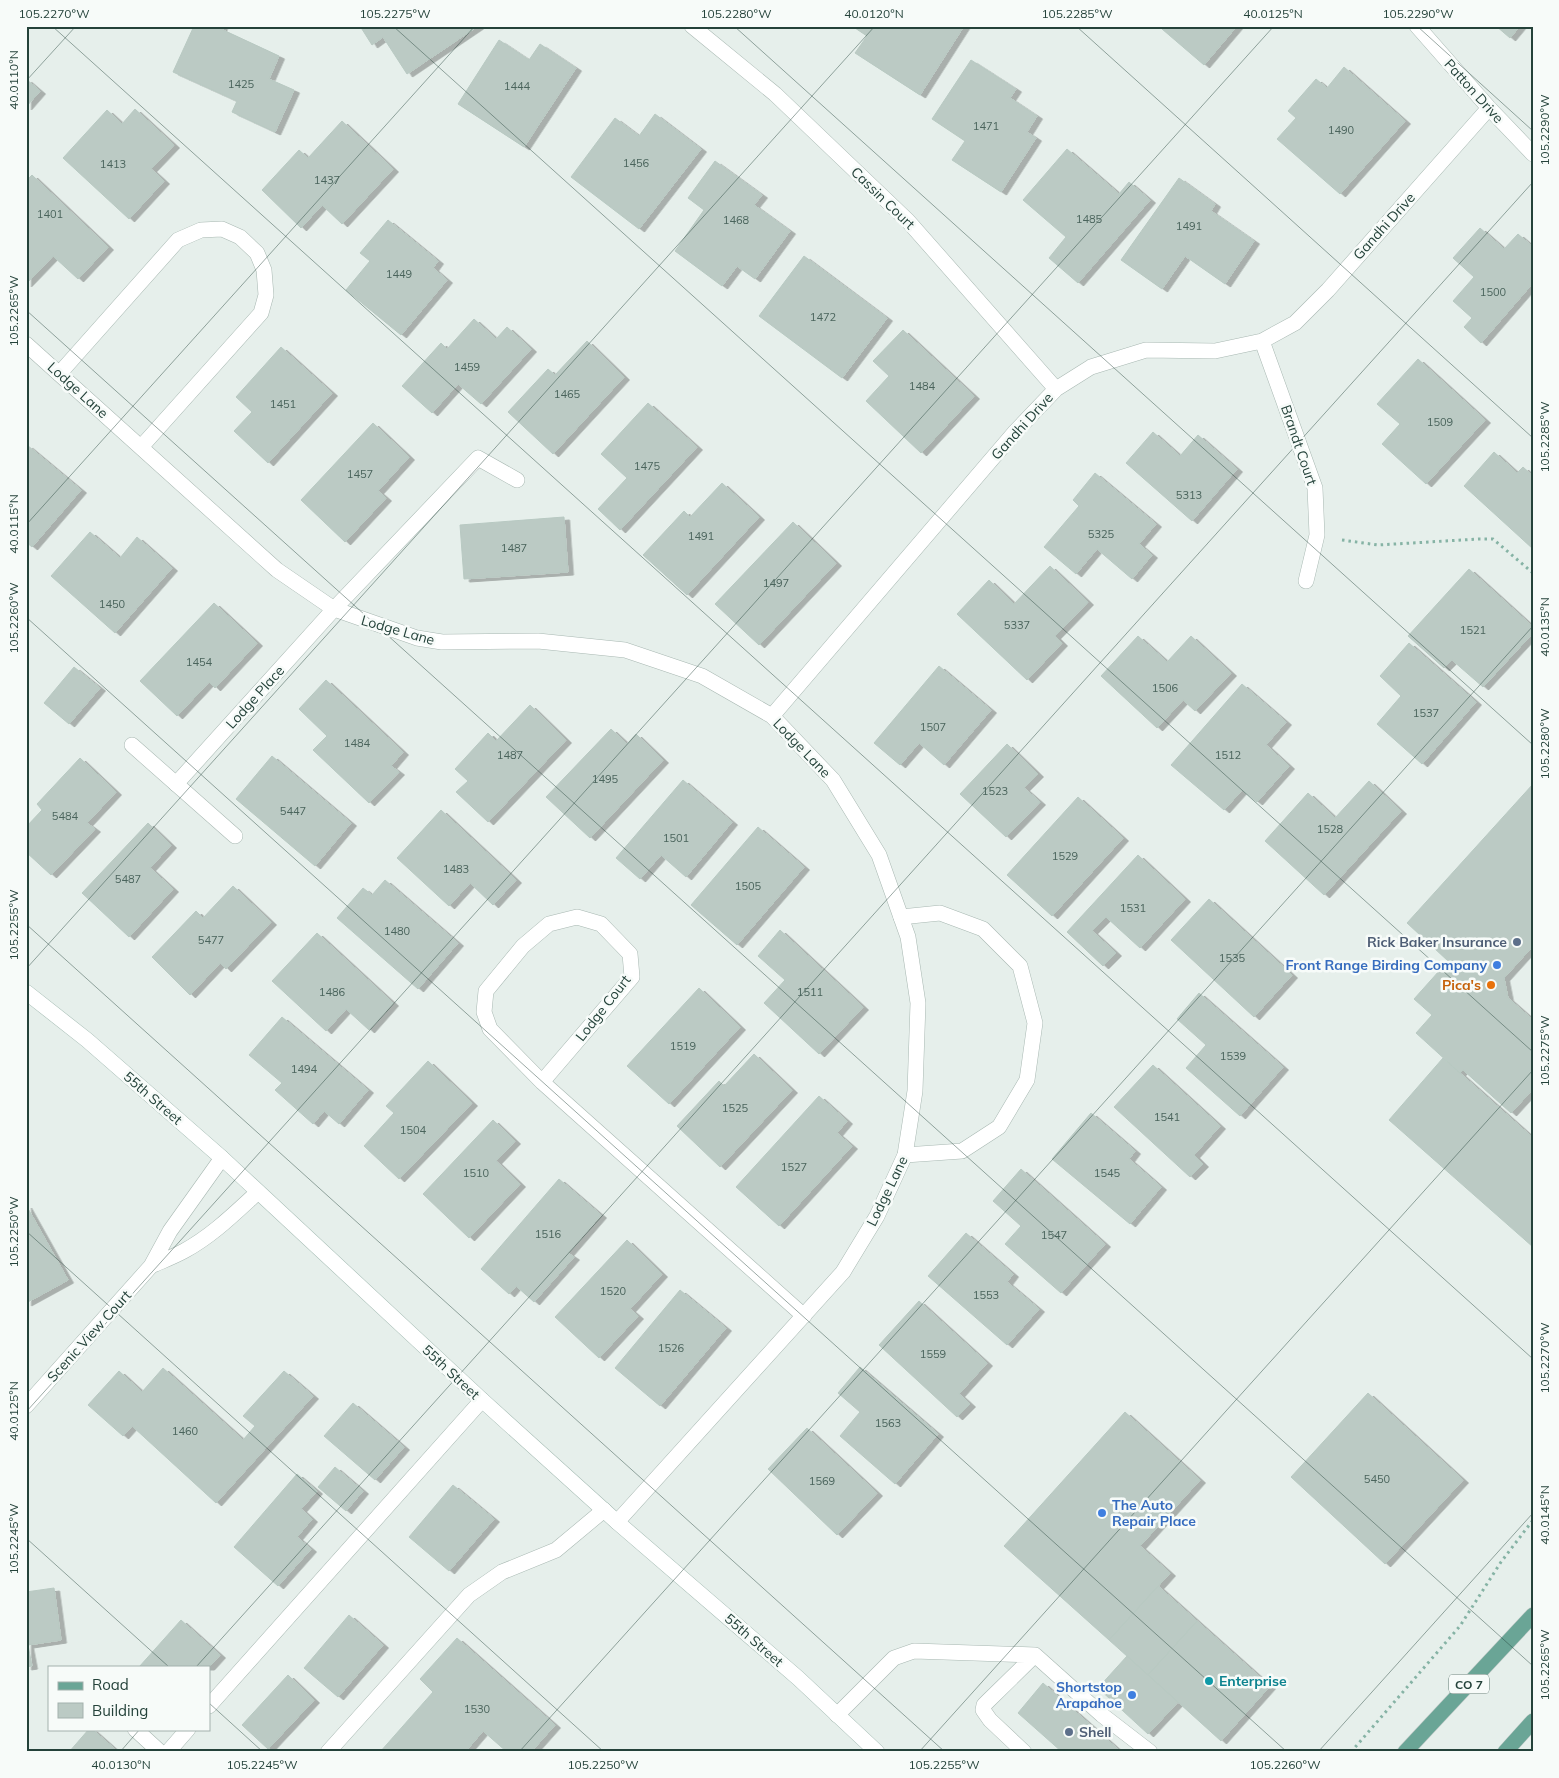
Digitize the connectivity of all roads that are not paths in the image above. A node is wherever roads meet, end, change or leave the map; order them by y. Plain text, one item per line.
1 (692, 26) edge
2 (1418, 26) edge
3 (1488, 108) junction
4 (1533, 154) edge
5 (1262, 341) junction
6 (26, 344) edge
7 (60, 374) junction
8 (1056, 389) junction
9 (142, 446) junction
10 (517, 480) dead end
11 (1306, 581) dead end
12 (334, 609) junction
13 (772, 716) junction
14 (132, 745) dead end
15 (176, 784) junction
16 (235, 836) dead end
17 (902, 917) junction
18 (26, 992) edge
19 (542, 1082) junction
20 (905, 1155) junction
21 (222, 1158) junction
22 (258, 1192) junction
23 (152, 1266) junction
24 (804, 1316) junction
25 (482, 1400) junction
26 (26, 1406) edge
27 (604, 1510) junction
28 (617, 1522) junction
29 (1533, 1615) edge
30 (1035, 1655) junction
31 (210, 1705) edge
32 (837, 1715) junction
33 (1533, 1721) edge
34 (136, 1730) edge
35 (187, 1730) edge
36 (160, 1752) edge
37 (168, 1752) edge
38 (328, 1752) edge
39 (877, 1752) edge
40 (1024, 1752) edge
41 (1150, 1752) edge
42 (1405, 1752) edge
43 (1505, 1752) edge

1 - 8 street, Cassin Court
2 - 3 street, Patton Drive
3 - 4 street, Patton Drive
3 - 5 street, Gandhi Drive
5 - 8 street, Gandhi Drive
5 - 11 street, Brandt Court
6 - 7 street, Lodge Lane
7 - 9 street, Lodge Lane
7 - 9 street
8 - 13 street, Gandhi Drive
9 - 12 street, Lodge Lane
10 - 12 street, Lodge Place
12 - 13 street, Lodge Lane
12 - 15 street, Lodge Place
13 - 17 street, Lodge Lane
14 - 15 street
15 - 16 street
17 - 20 street, Lodge Lane
17 - 20 street
18 - 21 street, 55th Street
19 - 19 street, Lodge Court
19 - 24 street, Lodge Court
20 - 24 street, Lodge Lane
21 - 22 street, 55th Street
21 - 23 street, Scenic View Court
22 - 23 street, Scenic View Court
22 - 25 street, 55th Street
23 - 26 street, Scenic View Court
24 - 28 street, Lodge Lane
25 - 27 street, 55th Street
25 - 31 street
27 - 28 street, 55th Street
27 - 38 street
28 - 32 street, 55th Street
29 - 42 main road, CO 7
30 - 32 street
30 - 40 street
30 - 41 street
32 - 39 street, 55th Street
33 - 43 main road
34 - 36 street
35 - 37 street

